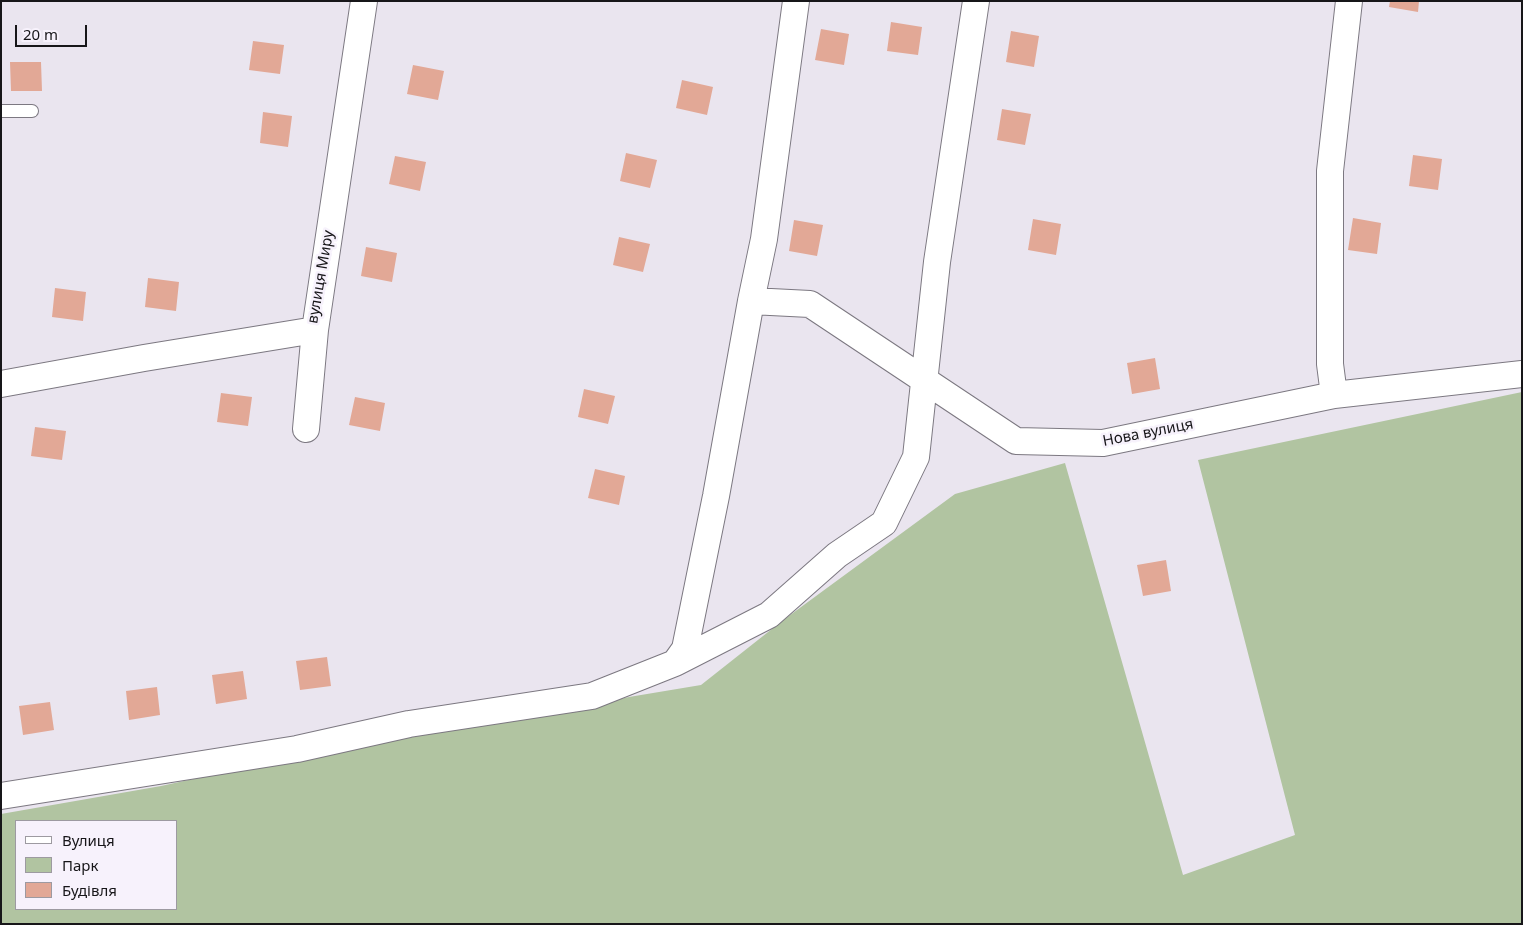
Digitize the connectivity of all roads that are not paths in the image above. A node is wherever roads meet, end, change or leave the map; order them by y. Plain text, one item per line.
1 (364, 1) edge
2 (796, 1) edge
3 (976, 1) edge
4 (1349, 1) edge
5 (1, 111) edge
6 (32, 111) dead end
7 (751, 301) junction
8 (315, 330) junction
9 (1522, 374) edge
10 (925, 380) junction
11 (1, 384) edge
12 (1334, 394) junction
13 (306, 429) dead end
14 (675, 663) junction
15 (1, 796) edge

1 - 8 street, вулиця Миру
2 - 7 street
3 - 10 street
4 - 12 street
5 - 6 lane
7 - 10 street, Нова вулиця
7 - 14 street
8 - 11 street, вулиця Миру
8 - 13 street
9 - 12 street, Нова вулиця
10 - 12 street, Нова вулиця
10 - 14 street
14 - 15 street

